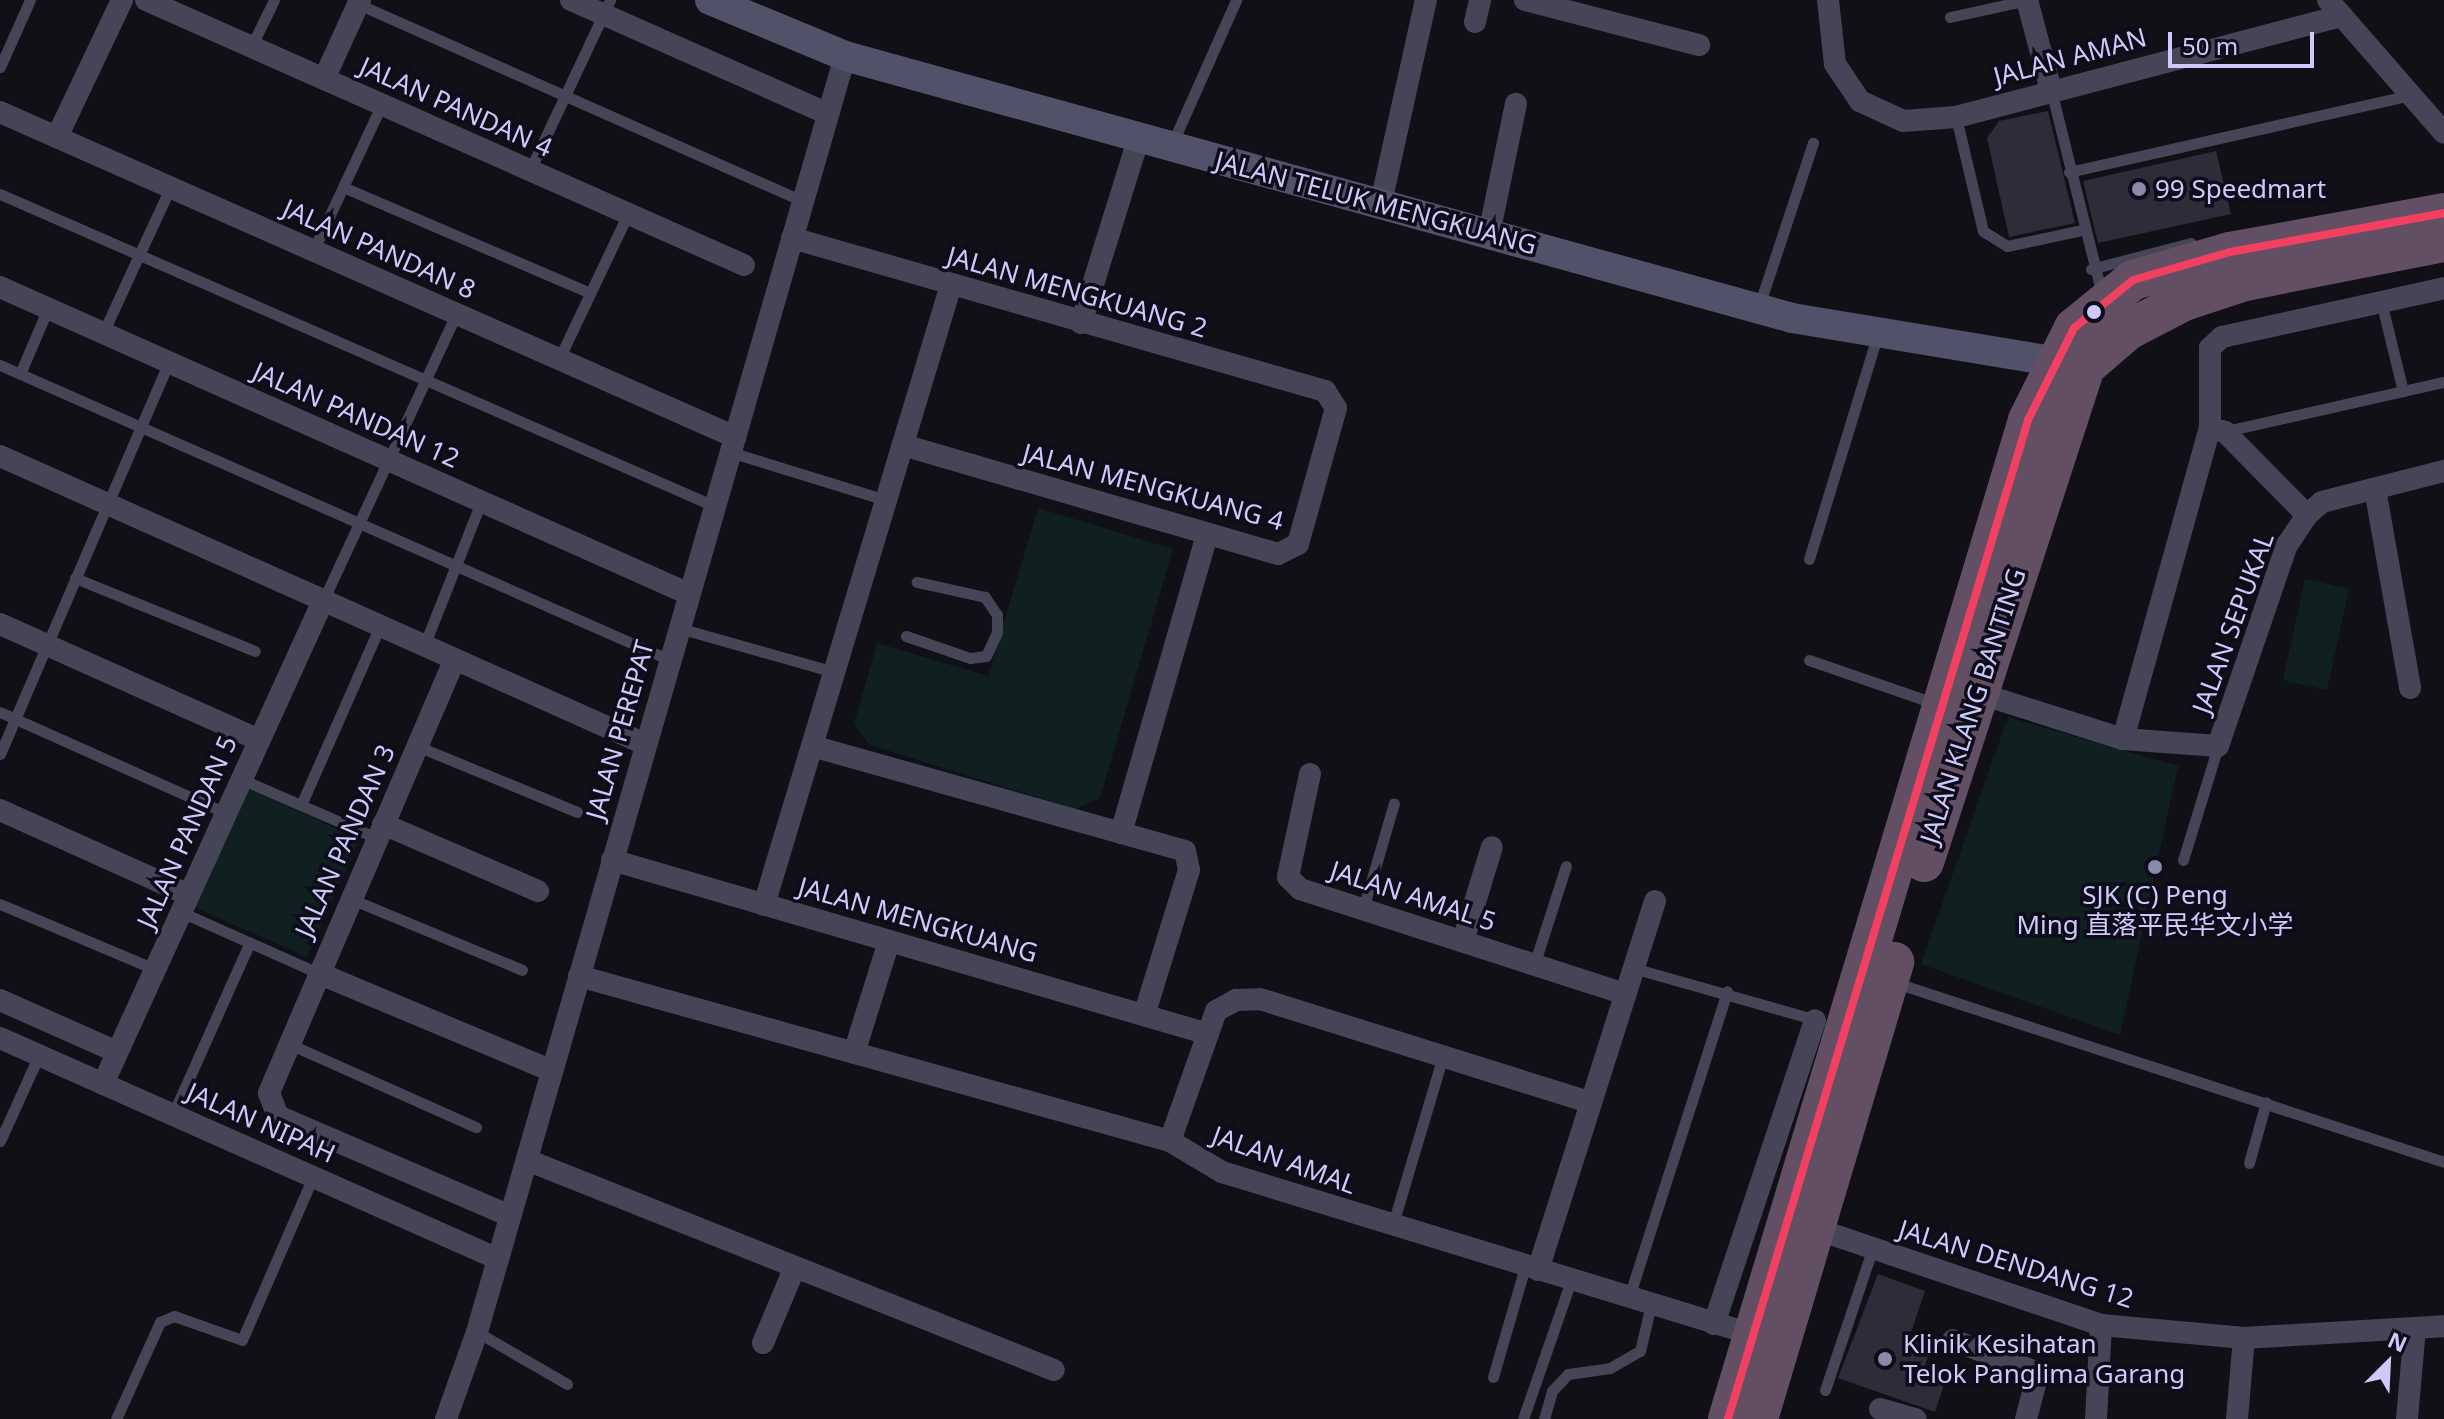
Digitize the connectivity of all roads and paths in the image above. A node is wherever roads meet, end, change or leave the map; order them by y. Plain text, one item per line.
1 (30, 0) edge
2 (122, 0) edge
3 (146, 0) edge
4 (274, 0) edge
5 (571, 0) edge
6 (710, 0) edge
7 (1236, 0) edge
8 (1426, 0) edge
9 (1480, 0) edge
10 (1525, 0) edge
11 (1828, 0) edge
12 (2028, 0) edge
13 (359, 2) edge
14 (606, 7) edge
15 (2335, 8) edge
16 (1950, 17) dead end
17 (1475, 22) dead end
18 (1699, 45) dead end
19 (251, 47) junction
20 (845, 56) junction
21 (0, 67) edge
22 (324, 79) junction
23 (2051, 90) junction
24 (2411, 94) junction
25 (565, 95) junction
26 (382, 104) junction
27 (1516, 104) dead end
28 (0, 112) edge
29 (828, 114) junction
30 (1956, 117) junction
31 (2444, 133) edge
32 (57, 137) junction
33 (1138, 140) junction
34 (1813, 143) dead end
35 (1170, 148) junction
36 (530, 170) junction
37 (2069, 172) junction
38 (343, 187) junction
39 (170, 188) junction
40 (0, 194) edge
41 (803, 201) junction
42 (1380, 207) junction
43 (2444, 213) edge
44 (628, 214) junction
45 (2082, 230) junction
46 (1489, 234) junction
47 (792, 238) junction
48 (2444, 242) edge
49 (313, 251) junction
50 (139, 255) junction
51 (744, 265) dead end
52 (2097, 284) junction
53 (951, 285) junction
54 (0, 287) edge
55 (2444, 288) edge
56 (590, 293) junction
57 (2381, 301) junction
58 (48, 308) junction
59 (1758, 309) junction
60 (456, 314) junction
61 (1081, 323) junction
62 (103, 333) junction
63 (1877, 336) junction
64 (559, 359) junction
65 (169, 362) junction
66 (2070, 364) junction
67 (0, 365) edge
68 (20, 374) junction
69 (425, 380) junction
70 (2444, 382) edge
71 (2403, 391) junction
72 (1336, 408) joint
73 (140, 428) junction
74 (2218, 430) junction
75 (732, 444) junction
76 (903, 445) junction
77 (0, 456) edge
78 (389, 460) junction
79 (2444, 471) edge
80 (2375, 489) junction
81 (886, 500) junction
82 (481, 502) junction
83 (107, 505) junction
84 (714, 506) junction
85 (2307, 515) junction
86 (360, 522) junction
87 (1207, 535) junction
88 (1809, 559) dead end
89 (456, 565) junction
90 (75, 578) junction
91 (917, 582) dead end
92 (689, 594) junction
93 (322, 603) junction
94 (0, 624) edge
95 (379, 628) junction
96 (679, 628) junction
97 (906, 636) dead end
98 (47, 645) junction
99 (423, 647) junction
100 (255, 651) dead end
101 (670, 660) junction
102 (1809, 660) dead end
103 (454, 661) junction
104 (834, 672) junction
105 (2410, 688) dead end
106 (1960, 700) junction
107 (0, 712) edge
108 (15, 719) junction
109 (2123, 739) junction
110 (259, 740) junction
111 (645, 744) junction
112 (417, 746) junction
113 (812, 746) junction
114 (2218, 746) junction
115 (0, 754) edge
116 (1310, 774) dead end
117 (241, 779) junction
118 (1394, 803) dead end
119 (301, 805) junction
120 (0, 810) edge
121 (577, 812) dead end
122 (226, 813) junction
123 (380, 831) junction
124 (1121, 833) junction
125 (1492, 847) dead end
126 (612, 860) junction
127 (2183, 860) dead end
128 (1566, 866) dead end
129 (538, 891) dead end
130 (350, 899) junction
131 (1655, 901) dead end
132 (0, 904) edge
133 (185, 904) junction
134 (764, 905) junction
135 (1363, 909) junction
136 (889, 941) junction
137 (1463, 941) junction
138 (250, 942) junction
139 (1534, 965) junction
140 (1633, 968) junction
141 (155, 969) junction
142 (522, 970) dead end
143 (318, 973) junction
144 (579, 976) junction
145 (1888, 981) junction
146 (1727, 991) junction
147 (1625, 994) junction
148 (0, 1000) edge
149 (1144, 1015) junction
150 (1830, 1025) junction
151 (1208, 1034) junction
152 (0, 1038) edge
153 (287, 1043) junction
154 (117, 1052) junction
155 (854, 1053) junction
156 (39, 1055) junction
157 (1443, 1056) junction
158 (552, 1071) junction
159 (103, 1084) junction
160 (2266, 1102) junction
161 (1591, 1103) junction
162 (173, 1114) junction
163 (476, 1127) dead end
164 (0, 1141) edge
165 (1170, 1141) junction
166 (527, 1160) junction
167 (2444, 1162) edge
168 (2249, 1163) dead end
169 (313, 1177) junction
170 (510, 1216) junction
171 (1392, 1228) junction
172 (1816, 1229) junction
173 (1872, 1250) junction
174 (498, 1259) junction
175 (795, 1267) junction
176 (1532, 1268) junction
177 (1571, 1280) junction
178 (1628, 1298) junction
179 (1651, 1305) junction
180 (1714, 1324) junction
181 (2101, 1325) junction
182 (2444, 1326) edge
183 (2415, 1328) junction
184 (477, 1332) junction
185 (1754, 1335) junction
186 (2244, 1338) junction
187 (1953, 1340) dead end
188 (763, 1343) dead end
189 (1054, 1370) dead end
190 (1493, 1377) dead end
191 (567, 1384) dead end
192 (1825, 1390) dead end
193 (1880, 1409) dead end
194 (116, 1419) edge
195 (446, 1419) edge
196 (1523, 1419) edge
197 (1544, 1419) edge
198 (1728, 1419) edge
199 (1758, 1419) edge
200 (1916, 1419) edge
201 (2026, 1419) edge
202 (2096, 1419) edge
203 (2237, 1419) edge
204 (2407, 1419) edge

1 - 21 lane
2 - 32 street
3 - 19 street, JALAN PANDAN 4
4 - 19 lane
5 - 14 street
6 - 20 street, JALAN TELUK MENGKUANG
7 - 35 lane
8 - 42 street
9 - 17 street
10 - 18 street
11 - 30 street, JALAN AMAN
12 - 16 lane
12 - 23 street
13 - 22 street
13 - 25 lane
14 - 25 lane
14 - 29 street
15 - 23 street, JALAN AMAN
15 - 24 street
19 - 22 street, JALAN PANDAN 4
20 - 29 street, JALAN PEREPAT
20 - 33 street, JALAN TELUK MENGKUANG
22 - 26 street, JALAN PANDAN 4
23 - 30 street, JALAN AMAN
23 - 37 lane
24 - 31 street
24 - 37 lane
25 - 36 lane
25 - 41 lane
26 - 36 street, JALAN PANDAN 4
26 - 38 lane
27 - 46 street
28 - 32 street, JALAN PANDAN 8
29 - 41 street, JALAN PEREPAT
30 - 45 lane
32 - 39 street, JALAN PANDAN 8
33 - 35 street, JALAN TELUK MENGKUANG
33 - 61 street
34 - 59 lane
35 - 42 street, JALAN TELUK MENGKUANG
36 - 44 street, JALAN PANDAN 4
37 - 45 lane
38 - 49 lane
38 - 56 lane
39 - 49 street, JALAN PANDAN 8
39 - 50 lane
40 - 50 lane
41 - 47 street, JALAN PEREPAT
42 - 46 street, JALAN TELUK MENGKUANG
43 - 52 highway, JALAN KLANG BANTING
44 - 51 street, JALAN PANDAN 4
44 - 56 lane
45 - 52 lane
46 - 59 street, JALAN TELUK MENGKUANG
47 - 53 street, JALAN MENGKUANG 2
47 - 75 street, JALAN PEREPAT
48 - 66 highway, JALAN KLANG BANTING
49 - 60 street, JALAN PANDAN 8
50 - 62 lane
50 - 69 lane
52 - 66 highway, JALAN KLANG BANTING
53 - 61 street, JALAN MENGKUANG 2
53 - 76 street
54 - 58 street, JALAN PANDAN 12
55 - 57 street
56 - 64 lane
57 - 71 lane
57 - 74 street
58 - 62 street, JALAN PANDAN 12
58 - 68 lane
59 - 63 street, JALAN TELUK MENGKUANG
60 - 64 street, JALAN PANDAN 8
60 - 69 lane
61 - 72 street, JALAN MENGKUANG 2
62 - 65 street, JALAN PANDAN 12
63 - 66 street, JALAN TELUK MENGKUANG
63 - 88 lane
64 - 75 street, JALAN PANDAN 8
65 - 73 lane
65 - 78 street, JALAN PANDAN 12
66 - 106 highway, JALAN KLANG BANTING
67 - 68 lane
68 - 73 lane
69 - 78 lane
69 - 84 lane
70 - 71 lane
71 - 74 lane
72 - 87 street, JALAN MENGKUANG 4
73 - 83 lane
73 - 86 lane
74 - 85 street
74 - 109 street
75 - 81 lane
75 - 84 street, JALAN PEREPAT
76 - 81 street
76 - 87 street, JALAN MENGKUANG 4
77 - 83 street
78 - 82 street, JALAN PANDAN 12
78 - 86 lane
79 - 80 street, JALAN SEPUKAL
80 - 85 street, JALAN SEPUKAL
80 - 105 street
81 - 104 street
82 - 89 lane
82 - 92 street, JALAN PANDAN 12
83 - 90 lane
83 - 93 street
84 - 92 street, JALAN PEREPAT
85 - 114 street, JALAN SEPUKAL
86 - 89 lane
86 - 93 lane
87 - 124 street
89 - 99 lane
89 - 101 lane
90 - 98 lane
90 - 100 lane
91 - 97 lane
92 - 96 street, JALAN PEREPAT
93 - 95 street
93 - 110 street, JALAN PANDAN 5
94 - 98 street
95 - 99 street
95 - 119 lane
96 - 101 street, JALAN PEREPAT
96 - 104 lane
98 - 108 lane
98 - 110 street
99 - 103 street
101 - 111 street, JALAN PEREPAT
102 - 106 lane
103 - 111 street
103 - 112 street, JALAN PANDAN 3
104 - 113 street
106 - 109 street, JALAN SEPUKAL
106 - 145 highway, JALAN KLANG BANTING
106 - 150 highway, JALAN KLANG BANTING
107 - 108 lane
108 - 115 lane
108 - 122 lane
109 - 114 street, JALAN SEPUKAL
110 - 117 street, JALAN PANDAN 5
111 - 126 street, JALAN PEREPAT
112 - 121 lane
112 - 123 street, JALAN PANDAN 3
113 - 124 street
113 - 134 street
114 - 127 lane
116 - 135 street, JALAN AMAL 5
117 - 119 lane
117 - 122 street, JALAN PANDAN 5
118 - 135 lane
119 - 123 lane
120 - 133 street
122 - 133 street, JALAN PANDAN 5
123 - 129 street
123 - 130 street, JALAN PANDAN 3
124 - 149 street
125 - 137 street
126 - 134 street, JALAN MENGKUANG
126 - 144 street, JALAN PEREPAT
128 - 139 lane
130 - 142 lane
130 - 143 street, JALAN PANDAN 3
131 - 140 street
132 - 141 lane
133 - 138 lane
133 - 141 street, JALAN PANDAN 5
134 - 136 street, JALAN MENGKUANG
135 - 137 street, JALAN AMAL 5
136 - 149 street, JALAN MENGKUANG
136 - 155 street
137 - 139 street, JALAN AMAL 5
138 - 143 lane
138 - 162 lane
139 - 147 street, JALAN AMAL 5
140 - 146 lane
140 - 147 street
141 - 154 street, JALAN PANDAN 5
143 - 153 street, JALAN PANDAN 3
143 - 158 street
144 - 155 street
144 - 158 street, JALAN PEREPAT
145 - 160 lane
145 - 172 highway, JALAN KLANG BANTING
146 - 150 lane
146 - 178 lane
147 - 161 street
148 - 154 street
149 - 151 street, JALAN MENGKUANG
150 - 180 street
150 - 185 highway, JALAN KLANG BANTING
151 - 157 street, JALAN AMAL
151 - 165 street, JALAN AMAL
152 - 156 street, JALAN NIPAH
153 - 163 lane
153 - 170 street, JALAN PANDAN 3
154 - 159 street, JALAN PANDAN 5
155 - 165 street
156 - 159 street, JALAN NIPAH
156 - 164 lane
157 - 161 street, JALAN AMAL
157 - 171 lane
158 - 166 street, JALAN PEREPAT
159 - 162 street, JALAN NIPAH
160 - 167 lane
160 - 168 lane
161 - 176 street
162 - 169 street, JALAN NIPAH
165 - 171 street, JALAN AMAL
166 - 170 street, JALAN PEREPAT
166 - 175 street
169 - 174 street, JALAN NIPAH
169 - 194 lane
170 - 174 street, JALAN PEREPAT
171 - 176 street, JALAN AMAL
172 - 173 street, JALAN DENDANG 12
172 - 199 highway, JALAN KLANG BANTING
173 - 181 street, JALAN DENDANG 12
173 - 192 lane
174 - 184 street, JALAN PEREPAT
175 - 188 street
175 - 189 street
176 - 177 street, JALAN AMAL
176 - 190 lane
177 - 178 street, JALAN AMAL
177 - 196 lane
178 - 179 street, JALAN AMAL
179 - 180 street, JALAN AMAL
179 - 197 lane
180 - 185 street, JALAN AMAL
181 - 186 street, JALAN DENDANG 12
181 - 202 street
182 - 183 street, JALAN DENDANG 12
183 - 186 street, JALAN DENDANG 12
183 - 204 street
184 - 191 lane
184 - 195 street, JALAN PEREPAT
185 - 198 highway, JALAN KLANG BANTING
186 - 203 street
187 - 201 street
193 - 200 street

